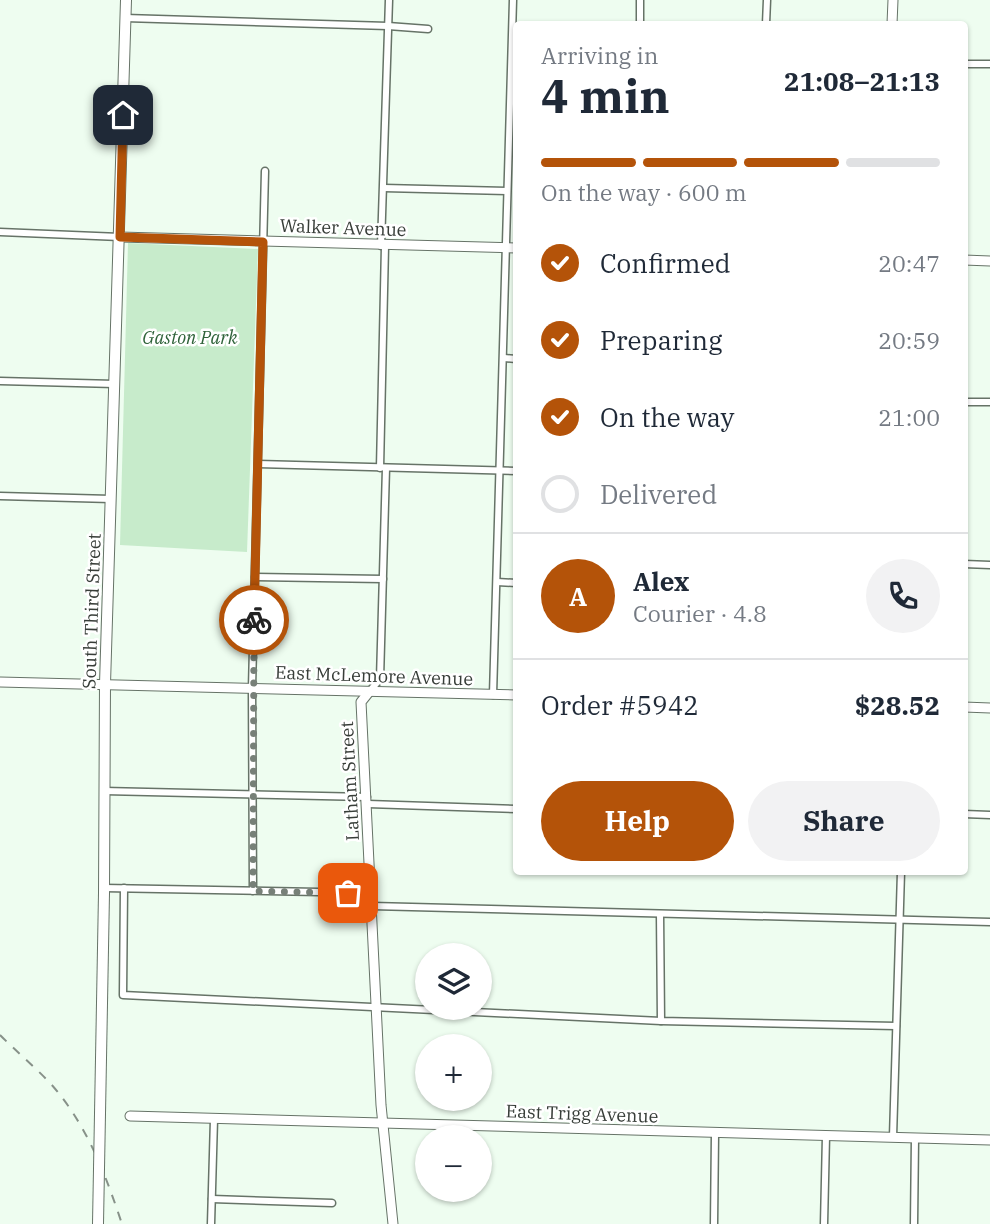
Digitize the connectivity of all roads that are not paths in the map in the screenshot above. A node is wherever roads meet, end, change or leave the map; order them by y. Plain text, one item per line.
1 (126, 0) edge
2 (388, 0) edge
3 (513, 0) edge
4 (640, 0) edge
5 (767, 0) edge
6 (893, 0) edge
7 (125, 18) junction
8 (513, 21) edge
9 (640, 21) edge
10 (766, 21) edge
11 (892, 21) edge
12 (388, 26) junction
13 (428, 29) dead end
14 (513, 64) edge
15 (968, 64) edge
16 (990, 64) edge
17 (265, 171) dead end
18 (384, 188) junction
19 (507, 191) junction
20 (0, 232) edge
21 (120, 237) junction
22 (263, 242) junction
23 (383, 246) junction
24 (511, 248) edge
25 (968, 260) edge
26 (990, 261) edge
27 (505, 358) junction
28 (513, 359) edge
29 (0, 381) edge
30 (115, 384) junction
31 (968, 401) edge
32 (990, 402) edge
33 (258, 464) junction
34 (383, 468) junction
35 (500, 471) junction
36 (513, 471) edge
37 (0, 496) edge
38 (111, 499) junction
39 (968, 564) edge
40 (990, 565) edge
41 (255, 577) junction
42 (383, 579) junction
43 (497, 582) junction
44 (513, 583) edge
45 (0, 682) edge
46 (104, 684) junction
47 (252, 688) junction
48 (369, 692) junction
49 (493, 695) junction
50 (513, 695) edge
51 (968, 707) edge
52 (990, 708) edge
53 (104, 791) junction
54 (253, 795) junction
55 (367, 801) junction
56 (513, 808) edge
57 (968, 814) edge
58 (990, 815) edge
59 (901, 875) edge
60 (124, 888) junction
61 (104, 891) junction
62 (253, 891) junction
63 (371, 893) junction
64 (372, 906) junction
65 (660, 914) junction
66 (900, 920) junction
67 (990, 922) edge
68 (377, 1006) junction
69 (660, 1021) junction
70 (896, 1026) junction
71 (130, 1116) dead end
72 (214, 1119) junction
73 (383, 1124) junction
74 (715, 1134) junction
75 (826, 1136) junction
76 (893, 1137) junction
77 (915, 1138) junction
78 (990, 1140) edge
79 (212, 1199) junction
80 (332, 1203) dead end
81 (98, 1224) edge
82 (211, 1224) edge
83 (393, 1224) edge
84 (714, 1224) edge
85 (824, 1224) edge
86 (914, 1224) edge

1 - 7 main road, South Third Street
2 - 12 street, Latham Street
3 - 8 street
4 - 9 street
5 - 10 street
6 - 11 street
7 - 12 street
7 - 21 main road, South Third Street
12 - 13 street
12 - 18 street, Latham Street
14 - 19 street
15 - 16 street
17 - 22 street
18 - 19 street
18 - 23 street, Latham Street
19 - 24 street
20 - 21 street, Walker Avenue
21 - 22 street, Walker Avenue
21 - 30 main road, South Third Street
22 - 23 street, Walker Avenue
22 - 33 street
23 - 24 street, Walker Avenue
23 - 34 street, Latham Street
24 - 27 street
25 - 26 street
27 - 28 street
27 - 35 street
29 - 30 street
30 - 38 main road, South Third Street
31 - 32 street
33 - 34 street
33 - 41 street
34 - 35 street
34 - 42 street, Latham Street
35 - 36 street
35 - 43 street
37 - 38 street
38 - 46 main road, South Third Street
39 - 40 street
41 - 42 street
41 - 47 street
42 - 48 street, Latham Street
43 - 44 street
43 - 49 street
45 - 46 street
46 - 47 street, East McLemore Avenue
46 - 53 main road, South Third Street
47 - 48 street, East McLemore Avenue
47 - 54 street
48 - 49 street, East McLemore Avenue
48 - 55 street, Latham Street
49 - 50 street, East McLemore Avenue
51 - 52 street
53 - 54 street
53 - 61 main road, South Third Street
54 - 55 street
54 - 62 street
55 - 56 street
55 - 63 street, Latham Street
57 - 58 street
59 - 66 street
60 - 61 street
60 - 62 street
60 - 68 street
61 - 81 main road, South Third Street, bridge
62 - 63 street
63 - 64 street, Latham Street
64 - 65 street
64 - 68 street, Latham Street
65 - 66 street
65 - 69 street
66 - 67 street
66 - 70 street
68 - 69 street
68 - 73 street, Latham Street
69 - 70 street
70 - 76 street
71 - 72 street, East Trigg Avenue
72 - 73 street, East Trigg Avenue
72 - 79 street
73 - 74 street, East Trigg Avenue
73 - 83 street, Latham Street
74 - 75 street, East Trigg Avenue
74 - 84 street
75 - 76 street, East Trigg Avenue
75 - 85 street
76 - 77 street, East Trigg Avenue
77 - 78 street, East Trigg Avenue
77 - 86 street
79 - 80 street
79 - 82 street

